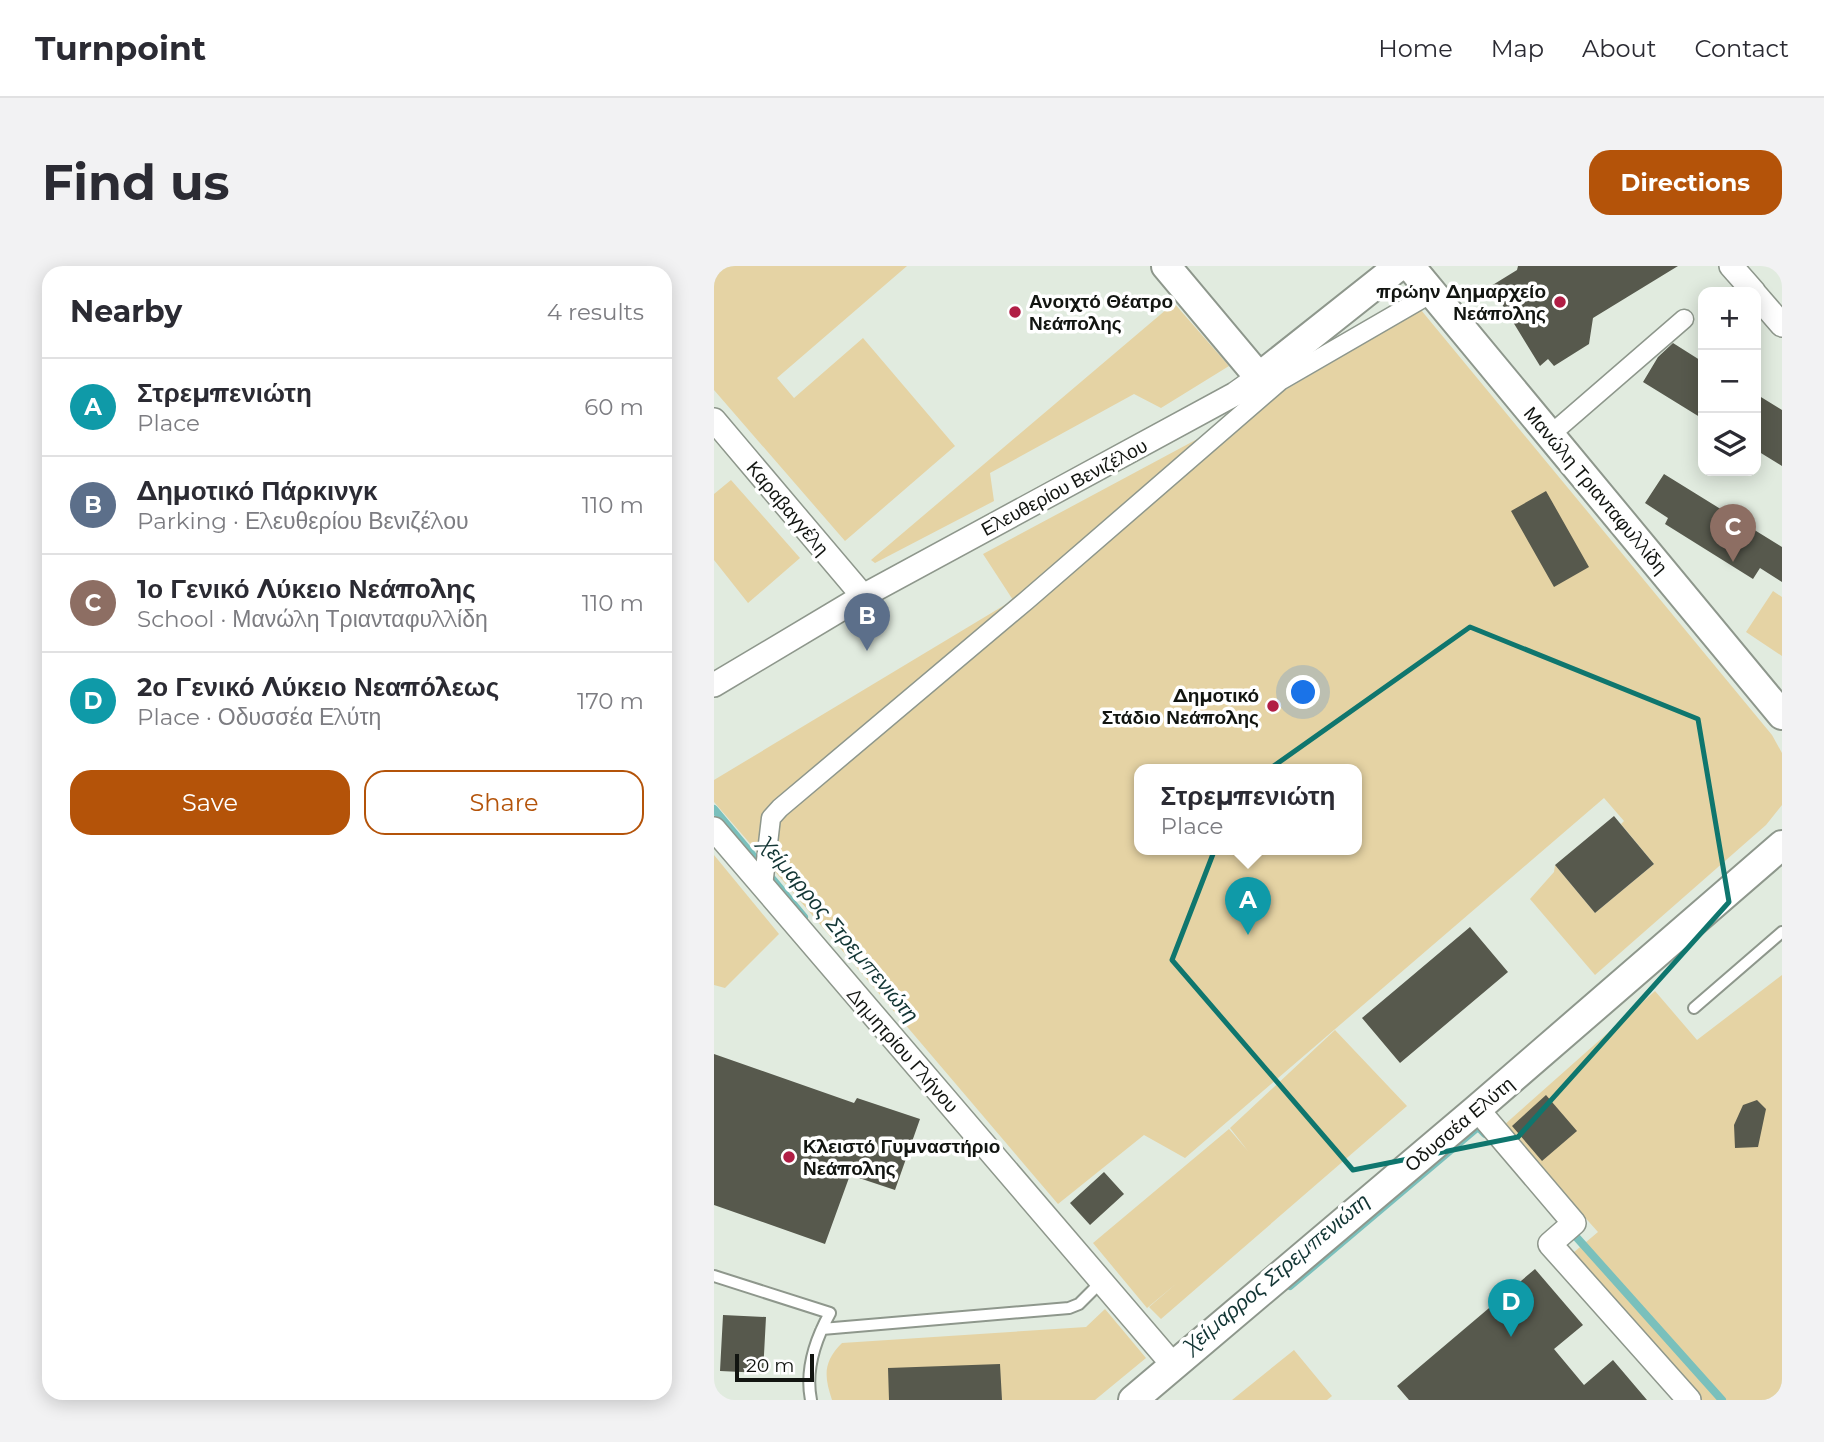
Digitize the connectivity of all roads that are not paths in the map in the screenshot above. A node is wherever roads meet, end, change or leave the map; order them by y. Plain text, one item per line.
1 (1166, 266) edge
2 (1399, 266) edge
3 (1410, 266) edge
4 (1739, 269) edge
5 (1751, 287) edge
6 (1432, 293) junction
7 (1761, 301) edge
8 (1684, 319) dead end
9 (1782, 325) edge
10 (1259, 377) junction
11 (714, 420) edge
12 (1550, 435) junction
13 (863, 596) junction
14 (714, 685) edge
15 (1782, 715) edge
16 (714, 829) edge
17 (1782, 845) edge
18 (763, 886) junction
19 (1782, 932) edge
20 (1694, 1008) dead end
21 (1477, 1109) junction
22 (714, 1276) edge
23 (1102, 1281) junction
24 (822, 1329) junction
25 (1174, 1366) junction
26 (811, 1400) edge
27 (1133, 1400) edge
28 (1689, 1400) edge

1 - 10 street
2 - 10 street, Ελευθερίου Βενιζέλου
3 - 6 street, Μανώλη Τριανταφυλλίδη
4 - 5 street
6 - 12 street, Μανώλη Τριανταφυλλίδη
6 - 18 street
7 - 9 street
8 - 12 street
10 - 13 street, Ελευθερίου Βενιζέλου
11 - 13 street, Καραβαγγέλη
12 - 15 street, Μανώλη Τριανταφυλλίδη
13 - 14 street, Ελευθερίου Βενιζέλου
16 - 18 street, Δημητρίου Γλήνου
17 - 21 street, Οδυσσέα Ελύτη
18 - 23 street, Δημητρίου Γλήνου
19 - 20 lane
21 - 25 street, Οδυσσέα Ελύτη
21 - 28 street
22 - 24 lane
23 - 24 lane
23 - 25 street, Δημητρίου Γλήνου
24 - 26 lane
25 - 27 street, Οδυσσέα Ελύτη

